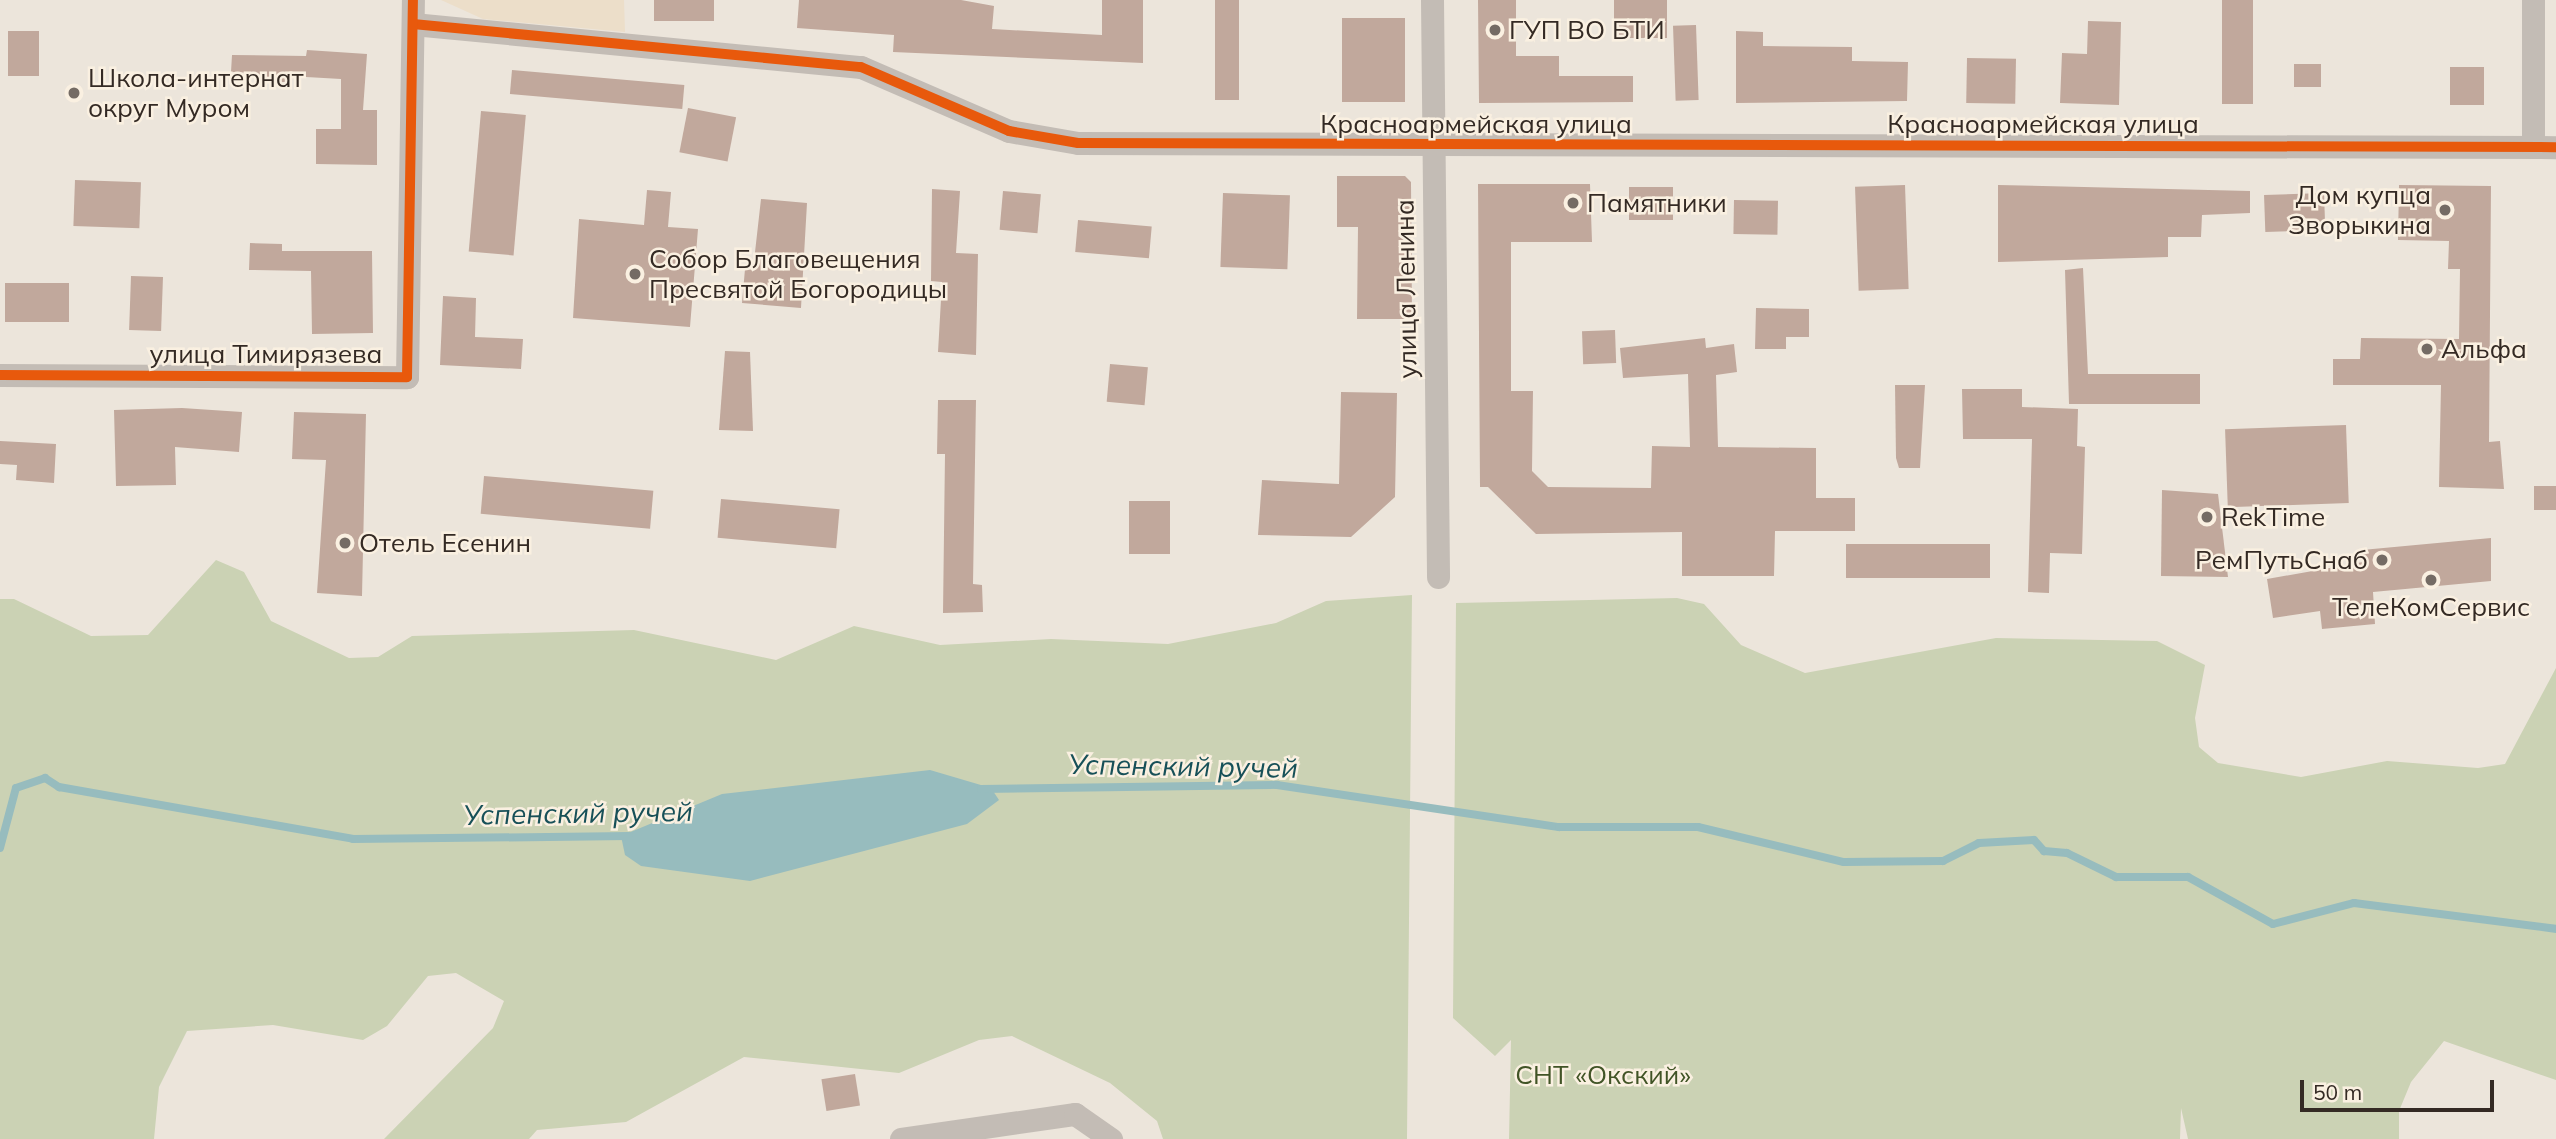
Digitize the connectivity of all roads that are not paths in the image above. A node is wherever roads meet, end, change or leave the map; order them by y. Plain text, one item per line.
1 (413, 0) edge
2 (1432, 0) edge
3 (2533, 0) edge
4 (413, 24) junction
5 (2533, 147) junction
6 (2556, 147) edge
7 (1433, 148) junction
8 (0, 375) edge
9 (1438, 577) dead end
10 (901, 1139) edge
11 (1111, 1139) edge

1 - 4 street, улица Тимирязева
2 - 7 street, улица Ленина
3 - 5 street
4 - 7 street, Красноармейская улица
4 - 8 street, улица Тимирязева
5 - 6 street, Красноармейская улица
5 - 7 street, Красноармейская улица
7 - 9 street, улица Ленина
10 - 11 street

